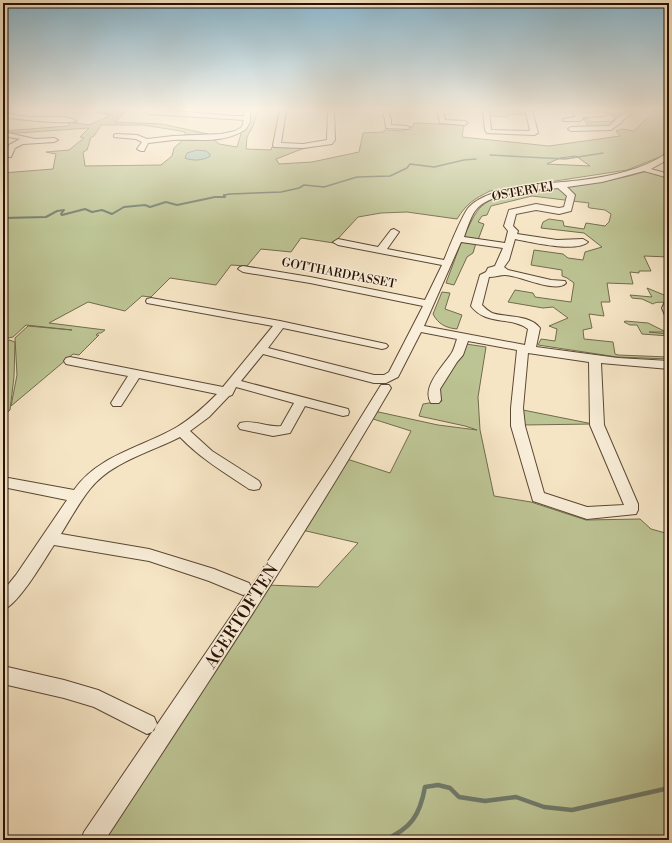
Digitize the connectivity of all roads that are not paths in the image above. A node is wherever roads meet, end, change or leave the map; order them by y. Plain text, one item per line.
1 (11, 149) edge
2 (8, 155) dead end
3 (669, 156) edge
4 (644, 169) junction
5 (669, 176) edge
6 (559, 184) junction
7 (394, 232) dead end
8 (512, 236) junction
9 (458, 238) junction
10 (338, 242) dead end
11 (583, 242) dead end
12 (508, 246) junction
13 (381, 250) junction
14 (447, 263) junction
15 (243, 269) dead end
16 (498, 271) junction
17 (561, 283) dead end
18 (151, 300) dead end
19 (429, 304) junction
20 (669, 304) edge
21 (669, 313) edge
22 (280, 324) junction
23 (417, 328) junction
24 (463, 338) junction
25 (382, 346) dead end
26 (526, 349) junction
27 (262, 350) junction
28 (594, 359) junction
29 (70, 361) dead end
30 (669, 365) edge
31 (136, 375) junction
32 (385, 383) junction
33 (231, 387) junction
34 (435, 400) dead end
35 (302, 401) junction
36 (117, 403) dead end
37 (343, 412) dead end
38 (246, 426) dead end
39 (182, 430) junction
40 (3, 482) edge
41 (254, 485) dead end
42 (77, 496) junction
43 (50, 538) junction
44 (243, 588) dead end
45 (3, 604) edge
46 (3, 675) edge
47 (147, 724) dead end
48 (92, 840) edge

1 - 2 street
3 - 4 street, ØSTERVEJ
4 - 5 street
4 - 6 street, ØSTERVEJ
6 - 8 street
6 - 9 street, ØSTERVEJ
7 - 13 street
8 - 11 street
8 - 12 street
9 - 12 street
9 - 14 street, ØSTERVEJ
10 - 13 street
12 - 16 street
13 - 14 street
14 - 19 street, ØSTERVEJ
15 - 19 street, GOTTHARDPASSET
16 - 17 street
16 - 26 street
18 - 22 street
19 - 23 street, ØSTERVEJ
20 - 21 street
22 - 25 street
22 - 27 street
23 - 24 street
23 - 32 street, ØSTERVEJ
24 - 26 street
24 - 34 street
26 - 28 street
26 - 28 street
27 - 32 street
27 - 33 street
28 - 30 street
29 - 31 street
31 - 33 street
31 - 36 street
32 - 48 street, AGERTOFTEN
33 - 35 street
33 - 39 street
35 - 37 street
35 - 38 street
39 - 41 street
39 - 42 street
40 - 42 street
42 - 43 street
43 - 44 street
43 - 45 street
46 - 47 street

